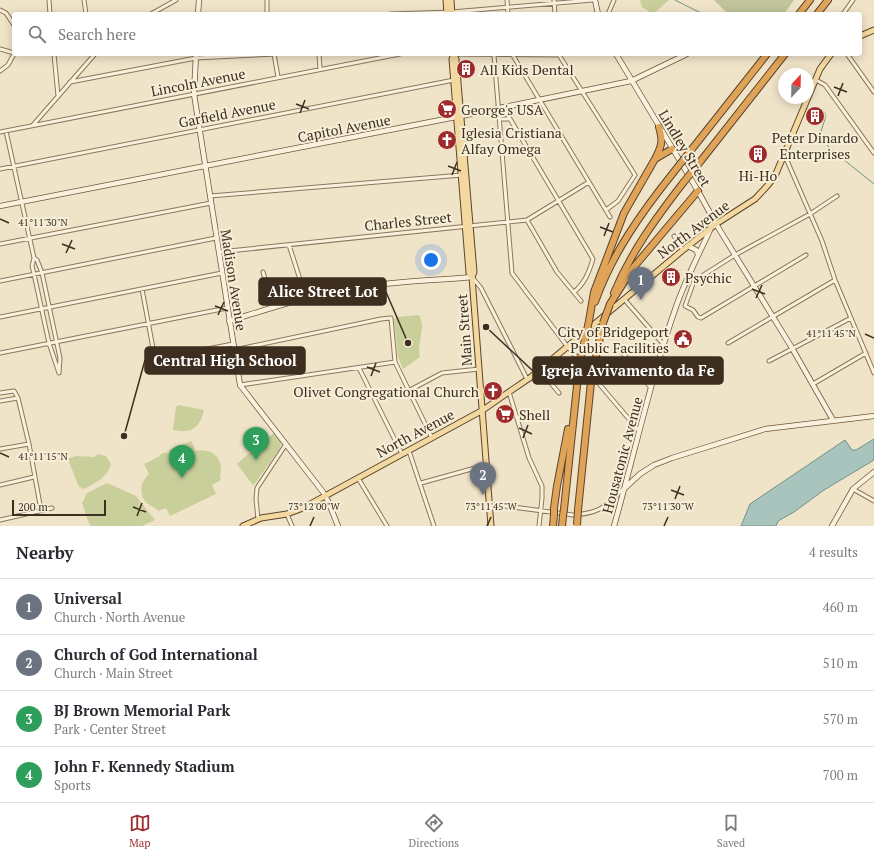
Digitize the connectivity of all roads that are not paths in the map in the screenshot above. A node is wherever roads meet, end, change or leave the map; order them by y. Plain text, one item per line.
1 (49, 0) edge
2 (84, 0) edge
3 (176, 0) edge
4 (199, 0) edge
5 (267, 0) edge
6 (446, 0) edge
7 (451, 0) edge
8 (507, 0) edge
9 (594, 0) edge
10 (614, 0) edge
11 (810, 0) edge
12 (828, 0) edge
13 (853, 0) edge
14 (554, 1) edge
15 (508, 7) junction
16 (0, 10) edge
17 (50, 12) edge
18 (86, 12) edge
19 (155, 12) edge
20 (198, 12) edge
21 (267, 12) edge
22 (450, 12) edge
23 (450, 12) edge
24 (460, 12) edge
25 (508, 12) edge
26 (555, 12) edge
27 (597, 12) edge
28 (609, 12) edge
29 (801, 12) edge
30 (819, 12) edge
31 (844, 12) edge
32 (12, 22) edge
33 (874, 30) edge
34 (862, 35) edge
35 (0, 49) edge
36 (12, 53) edge
37 (13, 56) edge
38 (54, 56) edge
39 (89, 56) edge
40 (93, 56) edge
41 (196, 56) edge
42 (275, 56) edge
43 (319, 56) edge
44 (389, 56) edge
45 (455, 56) edge
46 (494, 56) edge
47 (513, 56) edge
48 (560, 56) edge
49 (617, 56) edge
50 (683, 56) edge
51 (765, 56) edge
52 (783, 56) edge
53 (829, 56) edge
54 (848, 56) edge
55 (90, 59) junction
56 (320, 69) junction
57 (0, 71) edge
58 (278, 77) junction
59 (455, 80) junction
60 (816, 80) junction
61 (631, 81) junction
62 (70, 82) junction
63 (582, 91) junction
64 (874, 92) edge
65 (194, 94) junction
66 (58, 96) junction
67 (540, 99) junction
68 (501, 108) junction
69 (459, 117) junction
70 (500, 119) junction
71 (510, 119) junction
72 (33, 125) junction
73 (659, 127) junction
74 (200, 130) junction
75 (6, 131) junction
76 (0, 132) edge
77 (672, 149) junction
78 (874, 153) edge
79 (784, 156) junction
80 (655, 159) junction
81 (14, 166) junction
82 (205, 166) junction
83 (0, 169) edge
84 (464, 175) junction
85 (589, 182) junction
86 (698, 191) junction
87 (210, 196) junction
88 (836, 196) dead end
89 (559, 201) junction
90 (22, 202) junction
91 (211, 203) junction
92 (0, 206) edge
93 (606, 210) junction
94 (810, 214) junction
95 (610, 217) dead end
96 (527, 220) junction
97 (508, 222) junction
98 (716, 224) junction
99 (468, 226) junction
100 (710, 230) junction
101 (674, 236) dead end
102 (30, 238) junction
103 (216, 238) junction
104 (0, 244) edge
105 (289, 245) junction
106 (688, 246) junction
107 (683, 250) junction
108 (219, 252) junction
109 (698, 254) junction
110 (735, 255) junction
111 (806, 255) dead end
112 (34, 258) junction
113 (263, 272) dead end
114 (42, 273) junction
115 (222, 273) junction
116 (34, 274) junction
117 (472, 277) junction
118 (835, 280) junction
119 (0, 281) edge
120 (754, 286) junction
121 (142, 289) junction
122 (574, 292) junction
123 (306, 298) junction
124 (624, 299) junction
125 (581, 301) dead end
126 (610, 304) junction
127 (49, 308) junction
128 (227, 308) junction
129 (273, 308) junction
130 (41, 309) junction
131 (773, 316) junction
132 (0, 317) edge
133 (851, 318) junction
134 (229, 321) junction
135 (589, 321) junction
136 (149, 324) junction
137 (56, 342) junction
138 (49, 343) junction
139 (728, 343) dead end
140 (233, 344) junction
141 (664, 345) junction
142 (567, 346) junction
143 (792, 348) junction
144 (234, 350) junction
145 (621, 351) dead end
146 (0, 353) edge
147 (866, 353) junction
148 (769, 361) dead end
149 (395, 362) junction
150 (359, 368) junction
151 (479, 369) junction
152 (539, 370) junction
153 (874, 373) edge
154 (527, 379) junction
155 (813, 384) junction
156 (240, 385) junction
157 (651, 388) junction
158 (410, 390) junction
159 (509, 392) junction
160 (0, 393) edge
161 (560, 393) dead end
162 (18, 398) junction
163 (575, 398) junction
164 (0, 401) edge
165 (483, 410) junction
166 (874, 416) edge
167 (833, 420) junction
168 (640, 432) junction
169 (432, 438) junction
170 (28, 444) junction
171 (286, 444) junction
172 (0, 449) edge
173 (409, 451) junction
174 (402, 454) junction
175 (486, 465) junction
176 (874, 472) edge
177 (34, 477) junction
178 (358, 477) junction
179 (420, 483) junction
180 (0, 485) edge
181 (625, 488) junction
182 (853, 489) junction
183 (325, 495) junction
184 (874, 501) edge
185 (490, 504) junction
186 (52, 508) dead end
187 (41, 510) junction
188 (541, 510) junction
189 (287, 514) junction
190 (0, 520) edge
191 (256, 522) edge
192 (243, 526) edge
193 (292, 526) edge
194 (338, 526) edge
195 (387, 526) edge
196 (434, 526) edge
197 (491, 526) edge
198 (539, 526) edge
199 (553, 526) edge
200 (562, 526) edge
201 (577, 526) edge
202 (614, 526) edge
203 (832, 526) edge

1 - 17 street
2 - 18 street
3 - 19 street
4 - 20 main road
5 - 21 street
6 - 22 main road
7 - 23 main road
8 - 15 street
9 - 14 street
9 - 27 main road
10 - 28 street
11 - 29 highway
12 - 30 highway
13 - 31 street
14 - 15 street
14 - 26 street
15 - 24 street
15 - 25 street
16 - 32 street
33 - 34 main road
35 - 36 street
37 - 57 street
38 - 66 street
39 - 55 street
40 - 55 street
41 - 62 street
41 - 65 main road, Madison Avenue
42 - 58 street
43 - 56 street
44 - 56 street, Lincoln Avenue
45 - 59 main road, Main Street
46 - 68 street
47 - 67 street
48 - 63 street
49 - 61 main road, Lindley Street
50 - 61 main road, Capitol Avenue
51 - 135 highway, bridge
52 - 126 highway, bridge
53 - 60 main road, North Avenue
54 - 64 street
55 - 62 street
56 - 58 street, Lincoln Avenue
58 - 65 street, Lincoln Avenue
59 - 69 main road, Main Street
59 - 74 street, Garfield Avenue
60 - 78 street
60 - 79 main road, North Avenue
61 - 63 main road, Capitol Avenue
61 - 73 main road, Lindley Street
62 - 66 street
63 - 67 main road, Capitol Avenue
63 - 93 street
65 - 72 street, Lincoln Avenue
65 - 74 main road, Madison Avenue
66 - 72 street
67 - 68 main road, Capitol Avenue
67 - 85 street
68 - 69 main road, Capitol Avenue
68 - 70 street
68 - 71 street
69 - 82 main road, Capitol Avenue
69 - 84 main road, Main Street
70 - 71 street
70 - 97 street
71 - 89 street
72 - 75 street, Lincoln Avenue
73 - 77 main road, Lindley Street
73 - 80 highway
74 - 81 street, Garfield Avenue
74 - 82 main road, Madison Avenue
75 - 76 street, Lincoln Avenue
75 - 81 street
77 - 80 highway
77 - 86 main road, Lindley Street
79 - 94 street
79 - 98 main road, North Avenue
80 - 135 highway
81 - 83 street, Garfield Avenue
81 - 90 street
82 - 87 main road, Madison Avenue
82 - 90 main road, Capitol Avenue
84 - 87 street
84 - 99 main road, Main Street
85 - 89 street, Charles Street
85 - 93 street
86 - 98 main road, Lindley Street
86 - 126 highway
87 - 91 main road, Madison Avenue
88 - 94 street
89 - 96 street, Charles Street
89 - 122 street
90 - 92 main road, Capitol Avenue
90 - 102 street
91 - 102 street
91 - 103 main road, Madison Avenue
93 - 95 street
94 - 110 street
94 - 118 street
96 - 97 street, Charles Street
96 - 122 street
97 - 99 street, Charles Street
97 - 142 street
98 - 100 main road, North Avenue
98 - 110 main road, Lindley Street
99 - 105 street, Charles Street
99 - 117 main road, Main Street
100 - 106 main road, North Avenue
100 - 109 main road, Housatonic Avenue
101 - 107 street
102 - 104 street
102 - 112 street
103 - 108 main road, Madison Avenue
103 - 114 street
105 - 108 street, Charles Street
105 - 123 street
106 - 107 main road, North Avenue
106 - 109 main road
107 - 124 main road, North Avenue
108 - 115 main road, Madison Avenue
109 - 141 main road, Housatonic Avenue
110 - 120 main road, Lindley Street
110 - 120 street
111 - 120 street
112 - 114 street
112 - 116 street
113 - 129 street
114 - 116 street
114 - 127 street
115 - 121 street
115 - 128 main road, Madison Avenue
116 - 119 street
116 - 130 street
117 - 123 main road
117 - 151 main road, Main Street
117 - 154 street
118 - 131 street
118 - 133 street
120 - 131 main road, Lindley Street
121 - 127 street
121 - 136 street
122 - 125 street
123 - 129 main road
124 - 141 street
124 - 142 main road, North Avenue
126 - 201 highway, bridge
127 - 130 street
127 - 137 street
128 - 134 main road, Madison Avenue
128 - 136 street
129 - 134 main road
130 - 132 street
130 - 138 street
131 - 139 street
131 - 143 main road, Lindley Street
133 - 143 street
133 - 147 street
134 - 140 main road, Madison Avenue
135 - 163 highway, bridge
136 - 137 street
136 - 140 street
137 - 138 street
137 - 138 street
138 - 146 street
140 - 144 main road, Madison Avenue
141 - 157 main road, Housatonic Avenue
142 - 152 main road, North Avenue
142 - 168 street
143 - 148 street
143 - 155 main road, Lindley Street
144 - 149 street
144 - 156 main road, Madison Avenue
145 - 157 street
147 - 153 street
147 - 155 street
149 - 150 street
149 - 158 street
150 - 156 street
150 - 174 street
151 - 158 street
151 - 165 main road, Main Street
152 - 154 main road, North Avenue
152 - 161 street
154 - 159 main road, North Avenue
155 - 167 main road, Lindley Street
156 - 171 main road, Madison Avenue
157 - 168 main road, Housatonic Avenue
158 - 169 street
159 - 165 main road, North Avenue
159 - 188 street
160 - 162 street
162 - 164 street
162 - 170 street
163 - 199 highway, bridge
163 - 200 highway, bridge
165 - 169 main road, North Avenue
165 - 175 main road, Main Street
166 - 167 main road
167 - 181 main road
168 - 181 main road, Housatonic Avenue
169 - 173 main road, North Avenue
170 - 172 street
170 - 177 street
171 - 183 main road, Madison Avenue
171 - 191 street
173 - 174 main road, North Avenue
173 - 179 street
174 - 178 main road, North Avenue
175 - 179 street
175 - 185 main road, Main Street
176 - 182 main road
177 - 180 street
177 - 187 street
178 - 183 main road, North Avenue
178 - 195 street
179 - 196 street
181 - 188 street
181 - 202 main road, Housatonic Avenue
182 - 184 street
182 - 203 main road
183 - 189 main road, North Avenue
183 - 194 main road, Madison Avenue
185 - 188 street
185 - 197 main road, Main Street
186 - 187 street
187 - 190 street
188 - 198 street
189 - 191 main road, North Avenue
189 - 193 street
191 - 192 main road, North Avenue

